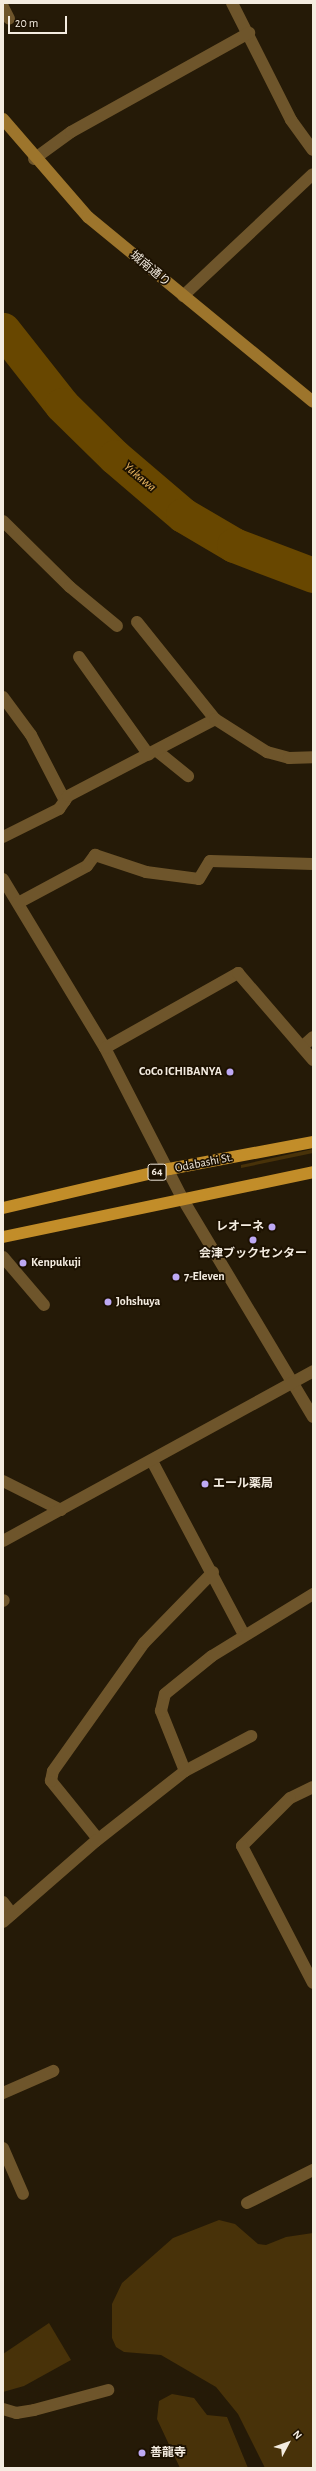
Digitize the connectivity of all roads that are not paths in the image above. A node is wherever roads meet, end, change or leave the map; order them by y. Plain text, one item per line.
1 (232, 3) edge
2 (3, 7) edge
3 (9, 19) dead end
4 (249, 33) junction
5 (3, 119) edge
6 (313, 150) edge
7 (34, 158) junction
8 (313, 174) edge
9 (183, 296) junction
10 (313, 402) edge
11 (3, 521) edge
12 (138, 622) dead end
13 (117, 626) dead end
14 (79, 657) dead end
15 (3, 697) edge
16 (215, 719) junction
17 (153, 753) junction
18 (313, 757) edge
19 (188, 776) dead end
20 (65, 801) junction
21 (3, 837) edge
22 (313, 864) edge
23 (3, 879) edge
24 (18, 903) junction
25 (313, 1037) edge
26 (302, 1047) junction
27 (104, 1048) junction
28 (313, 1060) edge
29 (313, 1142) edge
30 (169, 1170) junction
31 (313, 1172) edge
32 (182, 1198) junction
33 (3, 1208) edge
34 (3, 1237) edge
35 (3, 1257) edge
36 (44, 1305) dead end
37 (313, 1371) edge
38 (293, 1382) junction
39 (313, 1417) edge
40 (152, 1461) junction
41 (3, 1481) edge
42 (61, 1510) junction
43 (5, 1537) edge
44 (213, 1572) junction
45 (313, 1594) edge
46 (244, 1635) junction
47 (251, 1736) dead end
48 (185, 1771) junction
49 (313, 1787) edge
50 (98, 1839) junction
51 (3, 1902) edge
52 (7, 1918) edge
53 (313, 1983) edge
54 (53, 2071) dead end
55 (3, 2093) edge
56 (3, 2148) edge
57 (313, 2170) edge
58 (23, 2194) dead end
59 (247, 2203) dead end
60 (108, 2390) dead end
61 (3, 2409) edge

1 - 4 street
2 - 3 street
4 - 6 street
4 - 7 street
5 - 7 street, 城南通り
7 - 9 street, 城南通り
8 - 9 street
9 - 10 street, 城南通り
11 - 13 street
12 - 16 street
14 - 17 street
15 - 20 street
16 - 17 street
16 - 18 street
17 - 19 street
17 - 20 street
20 - 21 street
22 - 24 street
23 - 24 street
24 - 27 street
25 - 26 street
26 - 27 street
26 - 28 street
27 - 30 street
29 - 30 main road, Odabashi St. / 64
30 - 32 street
30 - 33 main road, Odabashi St. / 64
31 - 32 main road
32 - 34 main road
32 - 38 street
35 - 36 street
37 - 38 street
38 - 39 street
38 - 40 street
40 - 42 street
40 - 44 street
41 - 42 street
42 - 43 street
44 - 46 street
44 - 50 street
45 - 46 street
46 - 48 street
47 - 48 street
48 - 50 street
49 - 53 street
50 - 52 street
51 - 52 street
54 - 55 street
56 - 58 street
57 - 59 street
60 - 61 street

